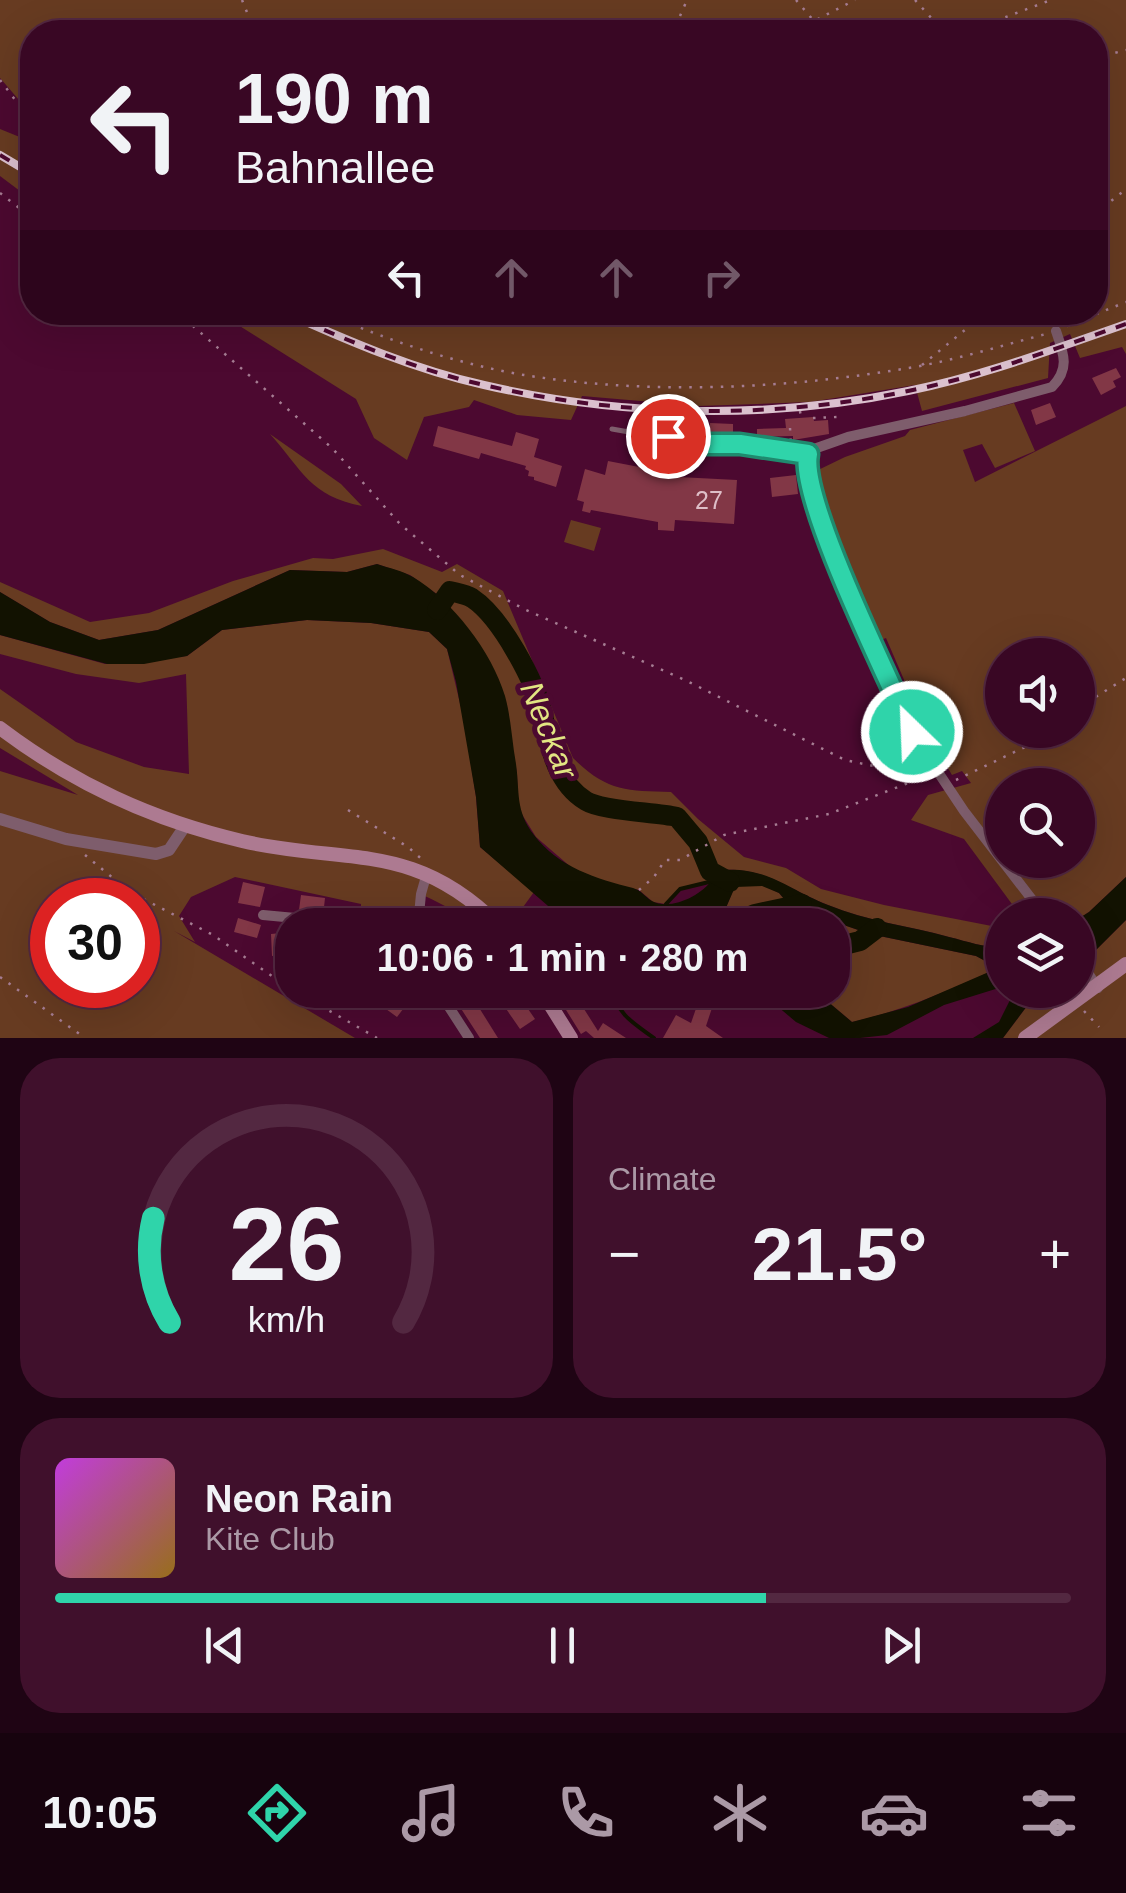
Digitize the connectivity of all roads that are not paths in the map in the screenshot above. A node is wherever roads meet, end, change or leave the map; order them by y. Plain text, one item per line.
1 (1056, 331) road end
2 (612, 429) dead end
3 (808, 454) junction
4 (0, 728) edge
5 (0, 819) edge
6 (184, 826) junction
7 (427, 873) junction
8 (1032, 898) edge
9 (420, 908) edge
10 (478, 908) edge
11 (263, 915) dead end
12 (275, 916) edge
13 (1126, 964) edge
14 (1095, 983) edge
15 (1098, 988) junction
16 (450, 1008) edge
17 (552, 1008) edge
18 (470, 1038) edge
19 (570, 1038) edge
20 (1025, 1038) edge

1 - 3 street
2 - 3 lane
3 - 8 street
4 - 6 main road
5 - 6 street
6 - 7 main road
7 - 9 street
7 - 10 main road
11 - 12 street
13 - 15 main road
14 - 15 street
15 - 20 main road
16 - 18 street
17 - 19 main road

